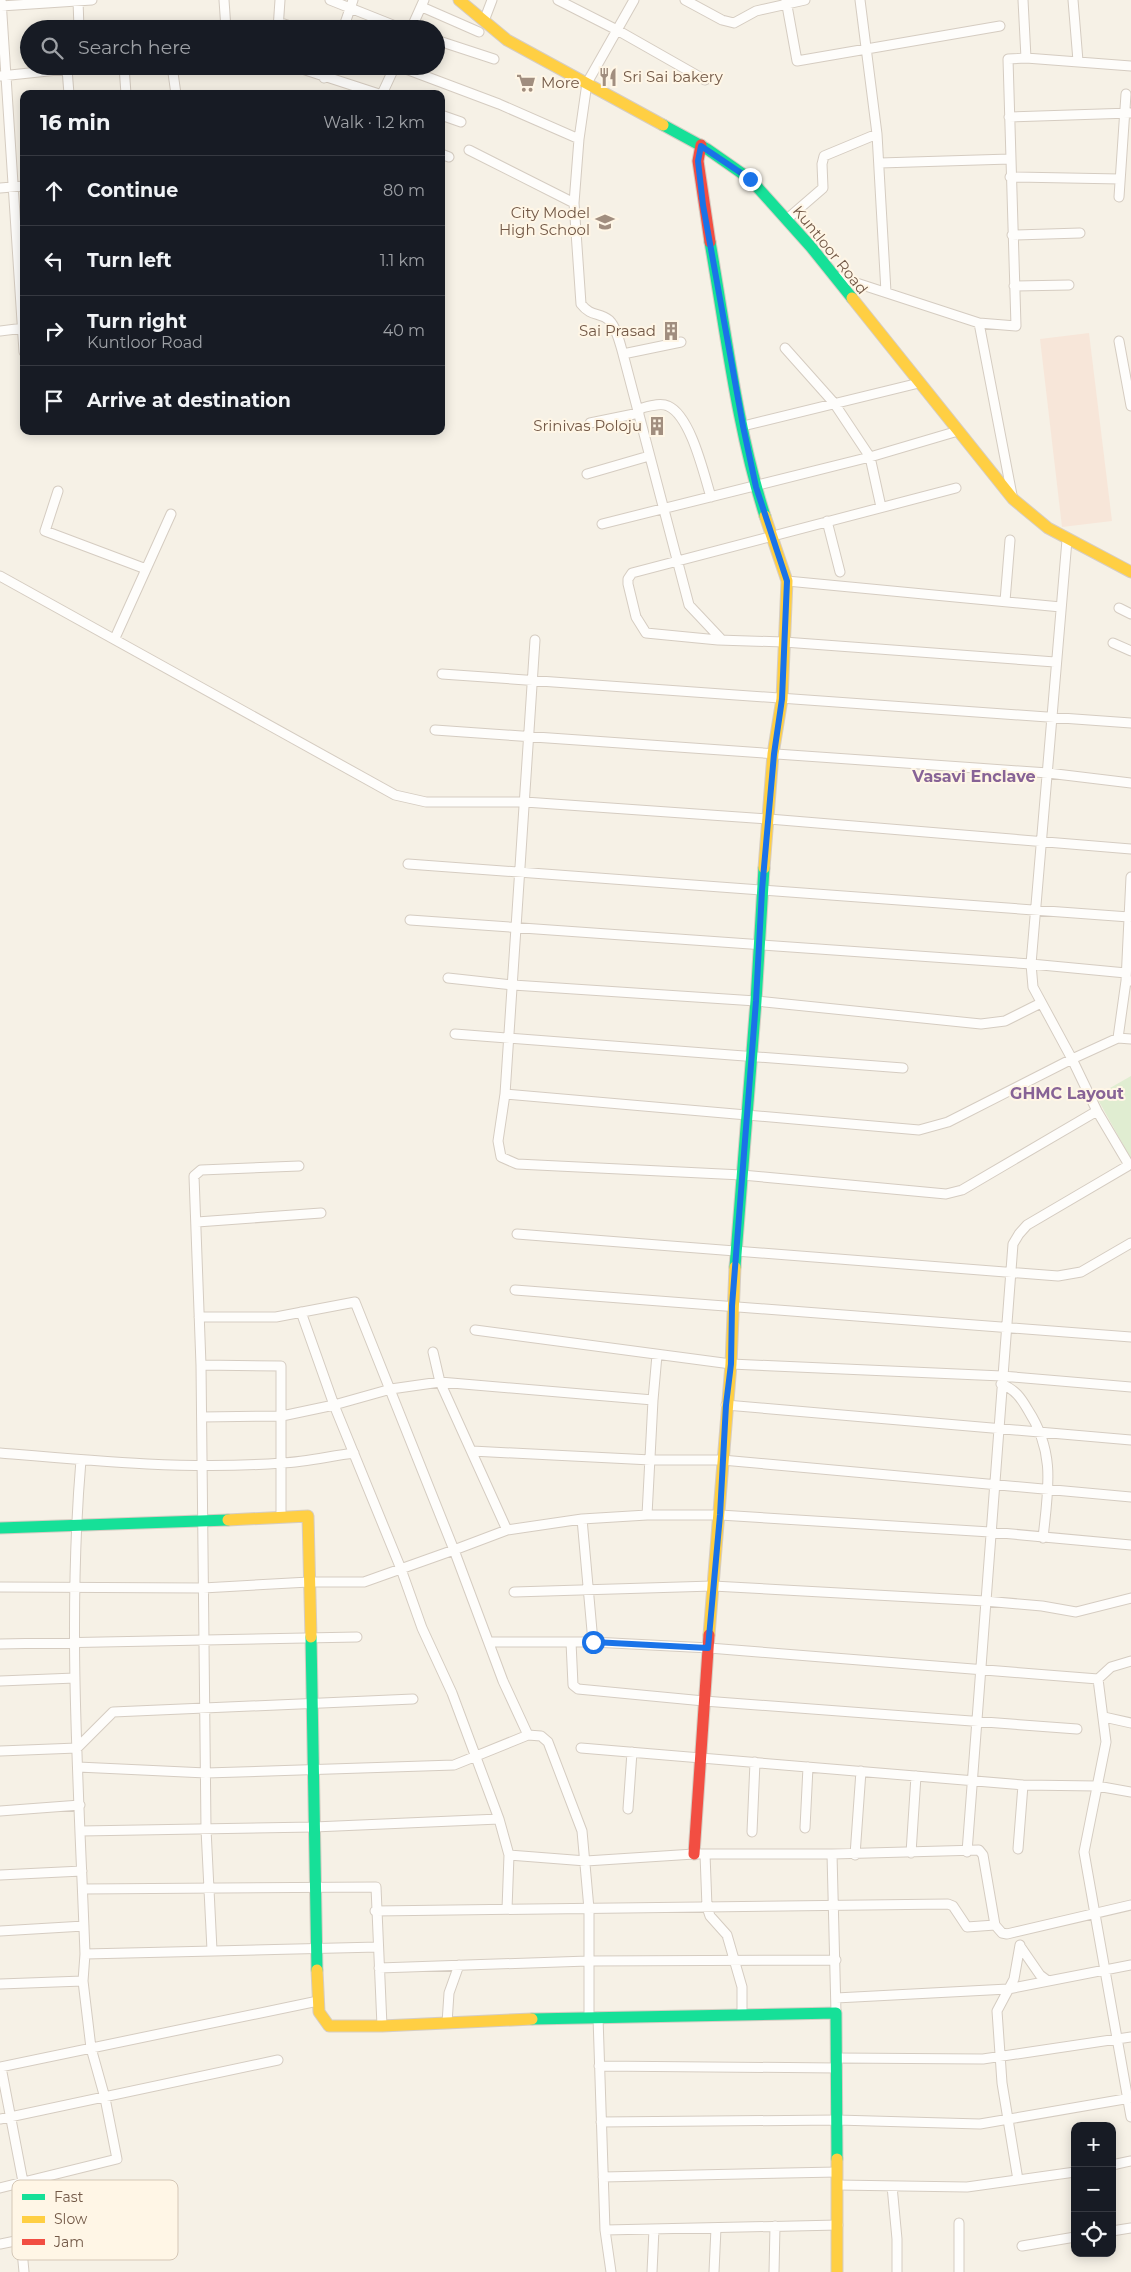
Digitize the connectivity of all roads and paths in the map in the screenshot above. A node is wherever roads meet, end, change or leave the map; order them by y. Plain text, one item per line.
1 (92, 0) edge
2 (224, 0) edge
3 (280, 0) edge
4 (330, 0) edge
5 (459, 0) edge
6 (492, 0) edge
7 (558, 0) edge
8 (634, 0) edge
9 (685, 0) edge
10 (805, 0) edge
11 (860, 0) edge
12 (1023, 0) edge
13 (1073, 0) edge
14 (78, 1) edge
15 (787, 2) edge
16 (1, 3) edge
17 (351, 3) edge
18 (423, 4) edge
19 (79, 20) edge
20 (225, 20) edge
21 (278, 20) edge
22 (346, 20) edge
23 (385, 20) edge
24 (416, 20) edge
25 (1000, 26) dead end
26 (482, 27) junction
27 (617, 30) junction
28 (445, 43) edge
29 (866, 50) junction
30 (1026, 58) junction
31 (494, 59) dead end
32 (1078, 61) junction
33 (1131, 66) edge
34 (20, 74) edge
35 (67, 75) edge
36 (125, 75) edge
37 (173, 75) edge
38 (316, 75) edge
39 (325, 75) edge
40 (391, 75) edge
41 (420, 75) edge
42 (3, 76) edge
43 (324, 78) junction
44 (706, 80) dead end
45 (587, 83) junction
46 (69, 90) edge
47 (126, 90) edge
48 (175, 90) edge
49 (367, 90) edge
50 (383, 90) edge
51 (1126, 94) dead end
52 (1129, 113) edge
53 (445, 116) edge
54 (1009, 117) junction
55 (461, 122) dead end
56 (877, 134) junction
57 (579, 139) junction
58 (701, 146) junction
59 (469, 150) dead end
60 (1010, 159) junction
61 (880, 163) junction
62 (1010, 177) junction
63 (1120, 179) junction
64 (20, 186) edge
65 (14, 187) junction
66 (0, 188) edge
67 (1119, 198) dead end
68 (574, 203) junction
69 (786, 220) junction
70 (1080, 233) dead end
71 (1012, 235) junction
72 (832, 276) junction
73 (20, 281) edge
74 (1069, 285) dead end
75 (1014, 286) junction
76 (886, 292) junction
77 (979, 323) junction
78 (20, 328) edge
79 (0, 331) edge
80 (1120, 341) dead end
81 (680, 342) dead end
82 (785, 348) dead end
83 (623, 354) junction
84 (919, 383) junction
85 (834, 403) junction
86 (1131, 406) edge
87 (638, 410) junction
88 (590, 423) dead end
89 (743, 426) junction
90 (958, 431) junction
91 (649, 456) junction
92 (870, 457) junction
93 (587, 474) dead end
94 (756, 487) junction
95 (956, 488) dead end
96 (58, 491) dead end
97 (711, 497) junction
98 (1012, 499) junction
99 (881, 508) junction
100 (665, 509) junction
101 (171, 514) dead end
102 (827, 521) junction
103 (602, 524) dead end
104 (772, 536) junction
105 (1010, 540) dead end
106 (1067, 540) junction
107 (677, 562) junction
108 (146, 569) junction
109 (840, 572) dead end
110 (1131, 572) edge
111 (0, 576) edge
112 (787, 581) junction
113 (1005, 602) junction
114 (1061, 607) junction
115 (1119, 608) dead end
116 (1131, 614) edge
117 (115, 638) junction
118 (536, 640) dead end
119 (722, 640) junction
120 (784, 642) junction
121 (1112, 643) dead end
122 (1131, 651) edge
123 (1055, 662) junction
124 (442, 674) dead end
125 (533, 681) junction
126 (782, 699) junction
127 (1052, 717) junction
128 (1131, 723) edge
129 (435, 730) dead end
130 (529, 738) junction
131 (774, 754) junction
132 (1048, 773) junction
133 (1131, 783) edge
134 (525, 802) junction
135 (769, 819) junction
136 (1042, 841) junction
137 (1131, 849) edge
138 (408, 864) dead end
139 (520, 872) junction
140 (1131, 876) edge
141 (762, 890) junction
142 (1035, 910) junction
143 (1129, 917) junction
144 (410, 920) dead end
145 (516, 927) junction
146 (759, 944) junction
147 (1031, 964) junction
148 (448, 978) dead end
149 (1128, 978) edge
150 (512, 985) junction
151 (756, 1001) junction
152 (1041, 1003) junction
153 (455, 1034) dead end
154 (509, 1038) junction
155 (1118, 1038) junction
156 (1131, 1040) edge
157 (751, 1056) junction
158 (1072, 1058) junction
159 (903, 1068) dead end
160 (505, 1094) junction
161 (1097, 1111) junction
162 (746, 1114) junction
163 (1130, 1164) edge
164 (299, 1166) dead end
165 (742, 1175) junction
166 (321, 1213) dead end
167 (197, 1222) junction
168 (517, 1234) dead end
169 (1131, 1243) edge
170 (736, 1250) junction
171 (1010, 1271) junction
172 (515, 1290) dead end
173 (732, 1306) junction
174 (301, 1312) junction
175 (199, 1317) junction
176 (1006, 1326) junction
177 (475, 1330) dead end
178 (1131, 1337) edge
179 (433, 1352) dead end
180 (658, 1355) junction
181 (731, 1364) junction
182 (201, 1365) junction
183 (1002, 1380) junction
184 (440, 1382) junction
185 (1131, 1387) edge
186 (391, 1389) junction
187 (653, 1400) junction
188 (334, 1405) junction
189 (726, 1405) junction
190 (282, 1416) junction
191 (202, 1417) junction
192 (998, 1428) junction
193 (1040, 1431) junction
194 (1131, 1440) edge
195 (472, 1451) junction
196 (0, 1453) edge
197 (354, 1453) junction
198 (81, 1460) junction
199 (651, 1460) junction
200 (722, 1460) junction
201 (282, 1464) junction
202 (202, 1465) junction
203 (994, 1483) junction
204 (1048, 1488) junction
205 (1131, 1497) edge
206 (647, 1515) junction
207 (720, 1515) junction
208 (281, 1517) junction
209 (202, 1519) junction
210 (582, 1520) junction
211 (0, 1528) edge
212 (75, 1528) junction
213 (507, 1530) junction
214 (990, 1532) junction
215 (1043, 1538) junction
216 (1131, 1545) edge
217 (454, 1550) junction
218 (402, 1569) junction
219 (309, 1582) junction
220 (74, 1586) junction
221 (713, 1586) junction
222 (0, 1587) edge
223 (203, 1588) junction
224 (588, 1589) junction
225 (514, 1592) dead end
226 (1131, 1598) edge
227 (985, 1601) junction
228 (357, 1637) dead end
229 (310, 1638) junction
230 (206, 1640) junction
231 (489, 1642) junction
232 (571, 1642) junction
233 (593, 1642) junction
234 (74, 1643) junction
235 (0, 1644) edge
236 (708, 1648) junction
237 (1131, 1661) edge
238 (980, 1670) junction
239 (75, 1678) junction
240 (1098, 1679) junction
241 (0, 1681) edge
242 (413, 1699) dead end
243 (704, 1701) junction
244 (311, 1703) junction
245 (206, 1708) junction
246 (1104, 1717) junction
247 (976, 1722) junction
248 (1131, 1723) edge
249 (1077, 1729) dead end
250 (528, 1735) junction
251 (77, 1748) junction
252 (581, 1748) dead end
253 (0, 1751) edge
254 (632, 1752) junction
255 (476, 1757) junction
256 (700, 1758) junction
257 (755, 1762) junction
258 (78, 1767) junction
259 (808, 1767) junction
260 (313, 1770) junction
261 (861, 1771) junction
262 (206, 1773) junction
263 (916, 1776) junction
264 (971, 1781) junction
265 (1023, 1785) junction
266 (1097, 1786) junction
267 (1131, 1792) edge
268 (80, 1805) junction
269 (628, 1809) dead end
270 (0, 1811) edge
271 (499, 1819) junction
272 (314, 1827) junction
273 (805, 1828) dead end
274 (206, 1829) junction
275 (81, 1831) junction
276 (752, 1832) dead end
277 (1018, 1849) dead end
278 (967, 1852) junction
279 (910, 1853) junction
280 (700, 1854) junction
281 (832, 1854) junction
282 (509, 1855) junction
283 (855, 1855) junction
284 (586, 1861) junction
285 (82, 1871) junction
286 (0, 1875) edge
287 (315, 1888) junction
288 (83, 1889) junction
289 (208, 1890) junction
290 (834, 1904) junction
291 (1131, 1904) edge
292 (707, 1907) junction
293 (506, 1909) junction
294 (589, 1909) junction
295 (376, 1911) junction
296 (1095, 1912) junction
297 (995, 1925) junction
298 (84, 1926) junction
299 (1018, 1930) junction
300 (0, 1931) edge
301 (1020, 1944) junction
302 (316, 1947) junction
303 (378, 1947) junction
304 (212, 1950) junction
305 (85, 1954) junction
306 (588, 1960) junction
307 (734, 1960) junction
308 (836, 1960) junction
309 (459, 1965) junction
310 (1131, 1966) edge
311 (379, 1968) junction
312 (1104, 1969) junction
313 (83, 1981) junction
314 (1048, 1981) junction
315 (0, 1984) edge
316 (1008, 1989) junction
317 (836, 1998) junction
318 (318, 2001) junction
319 (836, 2013) junction
320 (742, 2014) junction
321 (593, 2017) junction
322 (447, 2023) junction
323 (382, 2026) junction
324 (1131, 2036) edge
325 (1117, 2039) junction
326 (91, 2048) junction
327 (1001, 2056) junction
328 (278, 2060) dead end
329 (836, 2063) junction
330 (599, 2066) junction
331 (1, 2067) edge
332 (105, 2098) junction
333 (1129, 2099) edge
334 (12, 2116) junction
335 (1131, 2117) edge
336 (0, 2119) edge
337 (1008, 2119) junction
338 (837, 2120) junction
339 (601, 2122) junction
340 (1131, 2161) edge
341 (1116, 2164) edge
342 (837, 2172) junction
343 (1071, 2173) edge
344 (603, 2177) junction
345 (23, 2180) edge
346 (35, 2180) edge
347 (1018, 2180) junction
348 (837, 2185) junction
349 (892, 2186) junction
350 (959, 2222) dead end
351 (838, 2225) junction
352 (775, 2226) junction
353 (716, 2228) junction
354 (1131, 2228) edge
355 (654, 2229) junction
356 (605, 2230) junction
357 (1116, 2230) edge
358 (1071, 2238) edge
359 (1022, 2246) dead end
360 (611, 2272) edge
361 (652, 2272) edge
362 (714, 2272) edge
363 (774, 2272) edge
364 (836, 2272) edge
365 (896, 2272) edge
366 (958, 2272) edge

1 - 14 street
2 - 20 street
3 - 21 street
4 - 17 street
5 - 26 street, Kuntloor Road
6 - 26 street
7 - 27 street
8 - 27 street
9 - 15 street
10 - 15 street
11 - 29 street
12 - 30 street
13 - 32 street
14 - 16 street
14 - 19 street
15 - 29 street
16 - 42 street
17 - 22 street
17 - 23 street
18 - 24 street
18 - 26 street
25 - 29 street
26 - 45 street, Kuntloor Road
27 - 44 street
27 - 45 street
28 - 31 street
29 - 56 street
30 - 32 street
30 - 54 street
32 - 33 street
34 - 42 street
35 - 46 street
36 - 47 street
37 - 48 street
38 - 43 street
39 - 43 street
40 - 50 street
41 - 57 street
42 - 65 street
43 - 49 street
45 - 57 street
45 - 58 street, Kuntloor Road
51 - 52 street
52 - 54 street
52 - 63 street
53 - 55 street
54 - 60 street
56 - 61 street
56 - 69 street
57 - 68 street
58 - 69 street, Kuntloor Road
58 - 89 street
59 - 68 street
60 - 61 street
60 - 62 street
61 - 76 street
62 - 63 street
62 - 71 street
63 - 67 street
64 - 65 street
65 - 66 street
65 - 73 street
68 - 83 street
69 - 72 street, Kuntloor Road
70 - 71 street
71 - 75 street
72 - 76 street
72 - 84 street, Kuntloor Road
74 - 75 street
75 - 77 street
76 - 77 street
77 - 98 street
78 - 79 street
80 - 86 street
81 - 83 street
82 - 85 street
83 - 87 street
84 - 85 street
84 - 90 street, Kuntloor Road
85 - 89 street
85 - 92 street
87 - 88 street
87 - 91 street
87 - 97 street
89 - 94 street
90 - 92 street
90 - 98 street, Kuntloor Road
91 - 93 street
91 - 100 street
92 - 94 street
92 - 99 street
94 - 97 street
94 - 104 street
95 - 99 street
96 - 108 street
97 - 100 street
98 - 106 street, Kuntloor Road
99 - 102 street
100 - 103 street
100 - 107 street
101 - 108 street
102 - 104 street
102 - 109 street
104 - 107 street
104 - 112 street
105 - 113 street
106 - 110 street, Kuntloor Road
106 - 114 street
107 - 119 street
107 - 119 street
108 - 117 street
111 - 117 street
112 - 113 street
112 - 120 street
113 - 114 street
114 - 123 street
115 - 116 street
117 - 134 street
118 - 125 street
119 - 120 street
120 - 123 street
120 - 126 street
121 - 122 street
123 - 127 street
124 - 125 street
125 - 126 street
125 - 130 street
126 - 127 street
126 - 131 street
127 - 128 street
127 - 132 street
129 - 130 street
130 - 131 street
130 - 134 street
131 - 132 street
131 - 135 street
132 - 133 street
132 - 136 street
134 - 135 street
134 - 139 street
135 - 136 street
135 - 141 street
136 - 137 street
136 - 142 street
138 - 139 street
139 - 141 street
139 - 145 street
140 - 143 street
141 - 142 street
141 - 146 street
142 - 143 street
142 - 147 street
143 - 149 street
144 - 145 street
145 - 146 street
145 - 150 street
146 - 147 street
146 - 151 street
147 - 149 street
147 - 152 street
148 - 150 street
149 - 155 street
150 - 151 street
150 - 154 street
151 - 152 street
151 - 157 street
152 - 158 street
153 - 154 street
154 - 157 street
154 - 160 street
155 - 156 street
155 - 158 street
157 - 159 street
157 - 162 street
158 - 161 street
158 - 162 street
160 - 162 street
160 - 165 street
161 - 163 street
161 - 165 street
162 - 165 street
163 - 171 street
164 - 167 street
165 - 170 street
166 - 167 street
167 - 175 street
168 - 170 street
169 - 171 street
170 - 171 street
170 - 173 street
171 - 176 street
172 - 173 street
173 - 176 street
173 - 181 street
174 - 175 street
174 - 186 street
174 - 188 street
175 - 182 street
176 - 178 street
176 - 183 street
177 - 180 street
179 - 184 street
180 - 181 street
180 - 187 street
181 - 183 street
181 - 189 street
182 - 190 street
182 - 191 street
183 - 185 street
183 - 192 street
183 - 193 street
184 - 186 street
184 - 187 street
184 - 195 street
186 - 188 street
186 - 217 street
187 - 199 street
188 - 190 street
188 - 197 street
189 - 192 street
189 - 200 street
190 - 191 street
190 - 201 street
191 - 202 street
192 - 193 street
192 - 203 street
193 - 194 street
193 - 204 street
195 - 199 street
195 - 213 street
196 - 198 street
197 - 201 street
197 - 218 street
198 - 202 street
198 - 212 street
199 - 200 street
199 - 206 street
200 - 203 street
200 - 207 street
201 - 202 street
201 - 208 street
202 - 209 street
203 - 204 street
203 - 214 street
204 - 205 street
204 - 215 street
206 - 207 street
206 - 210 street
207 - 214 street
207 - 221 street
208 - 209 street
208 - 219 street
209 - 212 street
209 - 223 street
210 - 213 street
210 - 224 street
211 - 212 street
212 - 220 street
213 - 217 street
214 - 215 street
214 - 227 street
215 - 216 street
217 - 218 street
217 - 231 street
218 - 219 street
218 - 255 street
219 - 223 street
219 - 229 street
220 - 222 street
220 - 223 street
220 - 234 street
221 - 224 street
221 - 227 street
221 - 236 street
223 - 230 street
224 - 225 street
224 - 233 street
226 - 227 street
227 - 238 street
228 - 229 street
229 - 230 street
229 - 244 street
230 - 234 street
230 - 245 street
231 - 232 street
231 - 250 street
232 - 233 street
232 - 243 street
233 - 236 street
234 - 235 street
234 - 239 street
236 - 238 street
236 - 243 street
237 - 240 street
238 - 240 street
238 - 247 street
239 - 241 street
239 - 251 street
240 - 246 street
242 - 244 street
243 - 247 street
243 - 256 street
244 - 245 street
244 - 260 street
245 - 251 street
245 - 262 street
246 - 248 street
246 - 266 street
247 - 249 street
247 - 264 street
250 - 255 street
250 - 284 street
251 - 253 street
251 - 258 street
252 - 254 street
254 - 256 street
254 - 269 street
255 - 260 street
255 - 271 street
256 - 257 street
256 - 280 street
257 - 259 street
257 - 276 street
258 - 262 street
258 - 268 street
259 - 261 street
259 - 273 street
260 - 262 street
260 - 272 street
261 - 263 street
261 - 283 street
262 - 274 street
263 - 264 street
263 - 279 street
264 - 265 street
264 - 278 street
265 - 266 street
265 - 277 street
266 - 267 street
266 - 296 street
268 - 270 street
268 - 275 street
271 - 272 street
271 - 282 street
272 - 274 street
272 - 287 street
274 - 275 street
274 - 289 street
275 - 285 street
278 - 279 street
278 - 297 street
279 - 283 street
280 - 281 street
280 - 284 street
280 - 292 street
281 - 283 street
281 - 290 street
282 - 284 street
282 - 293 street
284 - 294 street
285 - 286 street
285 - 288 street
287 - 289 street
287 - 295 street
287 - 302 street
288 - 289 street
288 - 298 street
289 - 304 street
290 - 292 street
290 - 297 street
290 - 308 street
291 - 296 street
292 - 294 street
292 - 307 street
293 - 294 street
293 - 295 street
294 - 306 street
295 - 303 street
296 - 299 street
296 - 312 street
297 - 299 street
298 - 300 street
298 - 305 street
299 - 301 street
301 - 314 street
301 - 316 street
302 - 303 street
302 - 304 street
302 - 318 street
303 - 311 street
304 - 305 street
305 - 313 street
306 - 307 street
306 - 309 street
306 - 321 street
307 - 308 street
307 - 320 street
308 - 317 street
309 - 311 street
309 - 322 street
310 - 312 street
311 - 323 street
312 - 314 street
312 - 325 street
313 - 315 street
313 - 326 street
314 - 316 street
316 - 317 street
316 - 327 street
317 - 319 street
318 - 323 street
318 - 326 street
319 - 320 street
319 - 329 street
320 - 321 street
321 - 322 street
321 - 330 street
322 - 323 street
324 - 325 street
325 - 327 street
325 - 333 street
326 - 331 street
326 - 332 street
327 - 329 street
327 - 337 street
328 - 332 street
329 - 330 street
329 - 338 street
330 - 339 street
331 - 334 street
332 - 334 street
332 - 346 street
333 - 335 street
333 - 337 street
334 - 336 street
334 - 345 street
337 - 338 street
337 - 347 street
338 - 339 street
338 - 342 street
339 - 344 street
340 - 341 street
342 - 344 street
342 - 348 street
343 - 347 street
344 - 356 street
347 - 349 street
348 - 349 street
348 - 351 street
349 - 365 street
350 - 366 street
351 - 352 street
351 - 364 street
352 - 353 street
352 - 363 street
353 - 355 street
353 - 362 street
354 - 357 street
355 - 356 street
355 - 361 street
356 - 360 street
358 - 359 street

